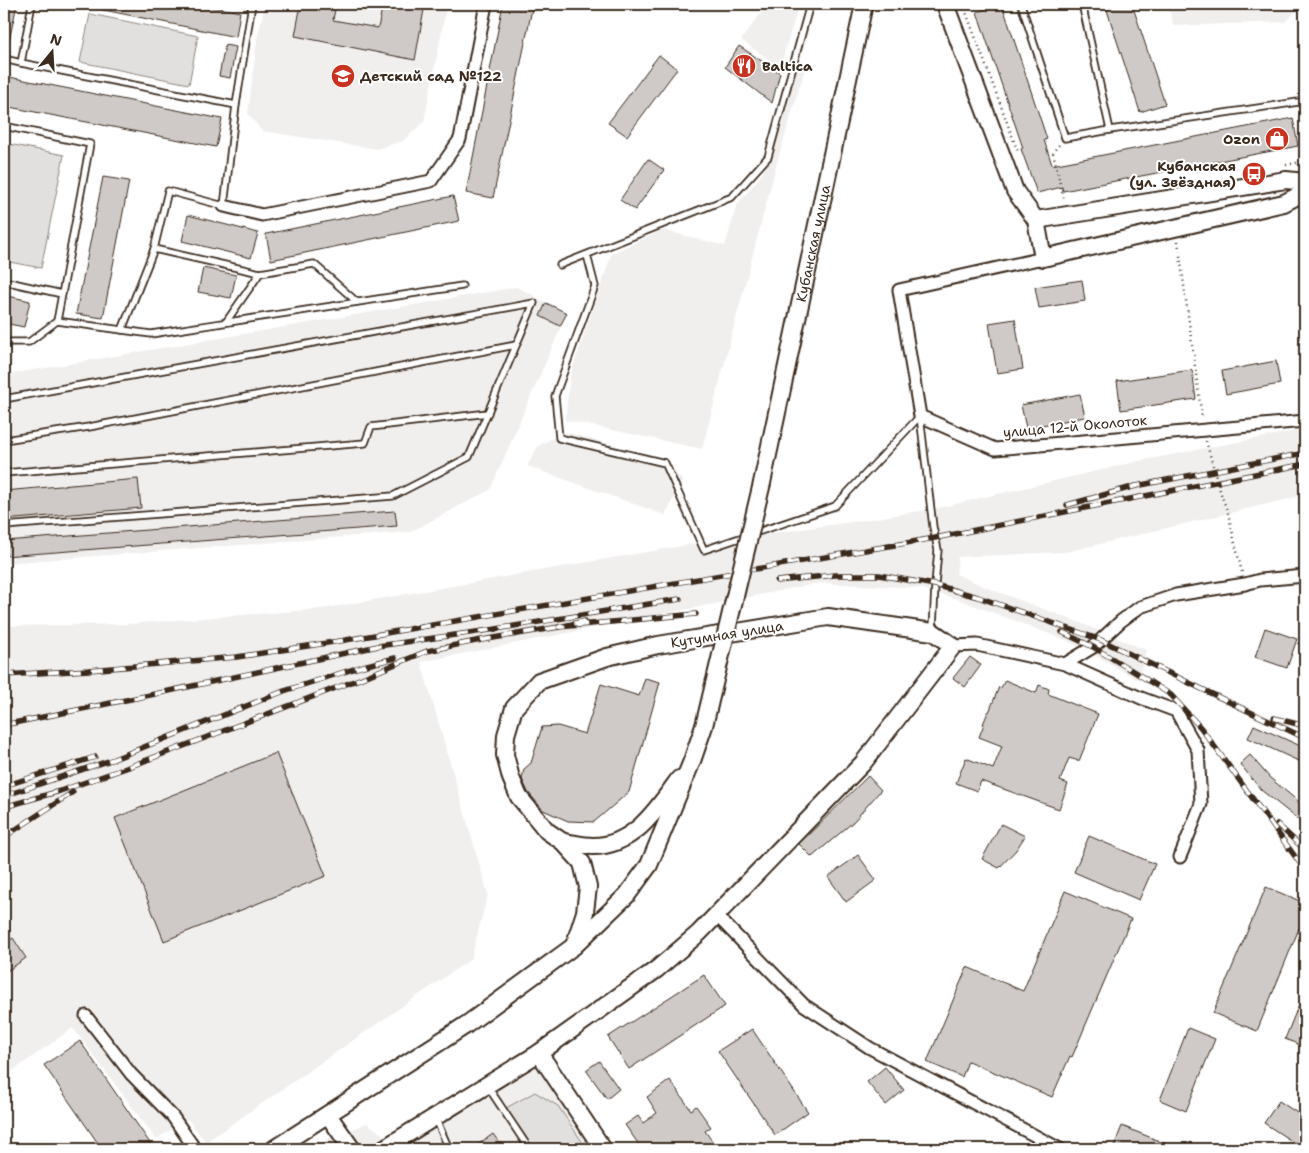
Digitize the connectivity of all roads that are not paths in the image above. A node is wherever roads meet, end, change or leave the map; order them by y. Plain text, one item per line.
1 (32, 4) edge
2 (252, 4) edge
3 (486, 4) edge
4 (810, 4) edge
5 (864, 4) edge
6 (945, 4) edge
7 (1021, 4) edge
8 (1082, 4) edge
9 (4, 59) edge
10 (21, 63) junction
11 (1305, 100) edge
12 (236, 105) junction
13 (4, 126) edge
14 (1110, 130) junction
15 (1305, 182) edge
16 (1305, 192) edge
17 (224, 206) junction
18 (1036, 220) junction
19 (154, 249) junction
20 (587, 255) junction
21 (1043, 258) junction
22 (560, 265) dead end
23 (260, 273) junction
24 (4, 281) edge
25 (462, 286) dead end
26 (62, 294) junction
27 (357, 302) junction
28 (57, 321) junction
29 (226, 322) junction
30 (122, 330) junction
31 (4, 342) edge
32 (516, 345) junction
33 (4, 399) edge
34 (488, 413) junction
35 (920, 416) junction
36 (1305, 420) edge
37 (4, 440) edge
38 (4, 473) edge
39 (4, 526) edge
40 (1305, 576) edge
41 (933, 632) junction
42 (953, 646) junction
43 (1065, 664) junction
44 (692, 761) junction
45 (562, 842) junction
46 (1180, 857) dead end
47 (716, 915) junction
48 (574, 946) junction
49 (86, 1016) dead end
50 (539, 1052) junction
51 (487, 1085) junction
52 (328, 1115) junction
53 (435, 1117) junction
54 (195, 1149) edge
55 (274, 1149) edge
56 (352, 1149) edge
57 (383, 1149) edge
58 (449, 1149) edge
59 (527, 1149) edge
60 (603, 1149) edge
61 (1060, 1149) edge

1 - 10 lane
2 - 12 lane
3 - 17 street
4 - 20 lane
5 - 44 main road, Кубанская улица, bridge
6 - 18 main road
7 - 14 lane
8 - 14 lane
9 - 10 lane
10 - 12 lane
11 - 14 lane
12 - 17 lane
13 - 26 lane
15 - 18 main road
16 - 21 main road
17 - 19 lane
18 - 21 main road
19 - 23 lane
19 - 30 lane
20 - 22 lane
20 - 35 lane
21 - 35 street
23 - 27 lane
23 - 29 lane
24 - 26 lane
25 - 27 lane
26 - 28 lane
27 - 29 lane
28 - 30 lane
28 - 31 lane
29 - 30 lane
32 - 33 lane
32 - 34 lane
32 - 37 lane
34 - 38 lane
34 - 39 lane
35 - 36 street, улица 12-й Околоток
35 - 41 lane
40 - 43 street
41 - 42 main road, Кутумная улица
41 - 45 main road, Кутумная улица
42 - 43 street
42 - 47 main road
43 - 46 street
44 - 45 main road
44 - 48 main road
45 - 48 main road
47 - 50 main road
47 - 61 street
48 - 52 main road
49 - 54 street
50 - 51 main road
50 - 60 main road
51 - 53 main road
51 - 59 lane
52 - 55 main road
52 - 56 main road
53 - 57 main road
53 - 58 lane

